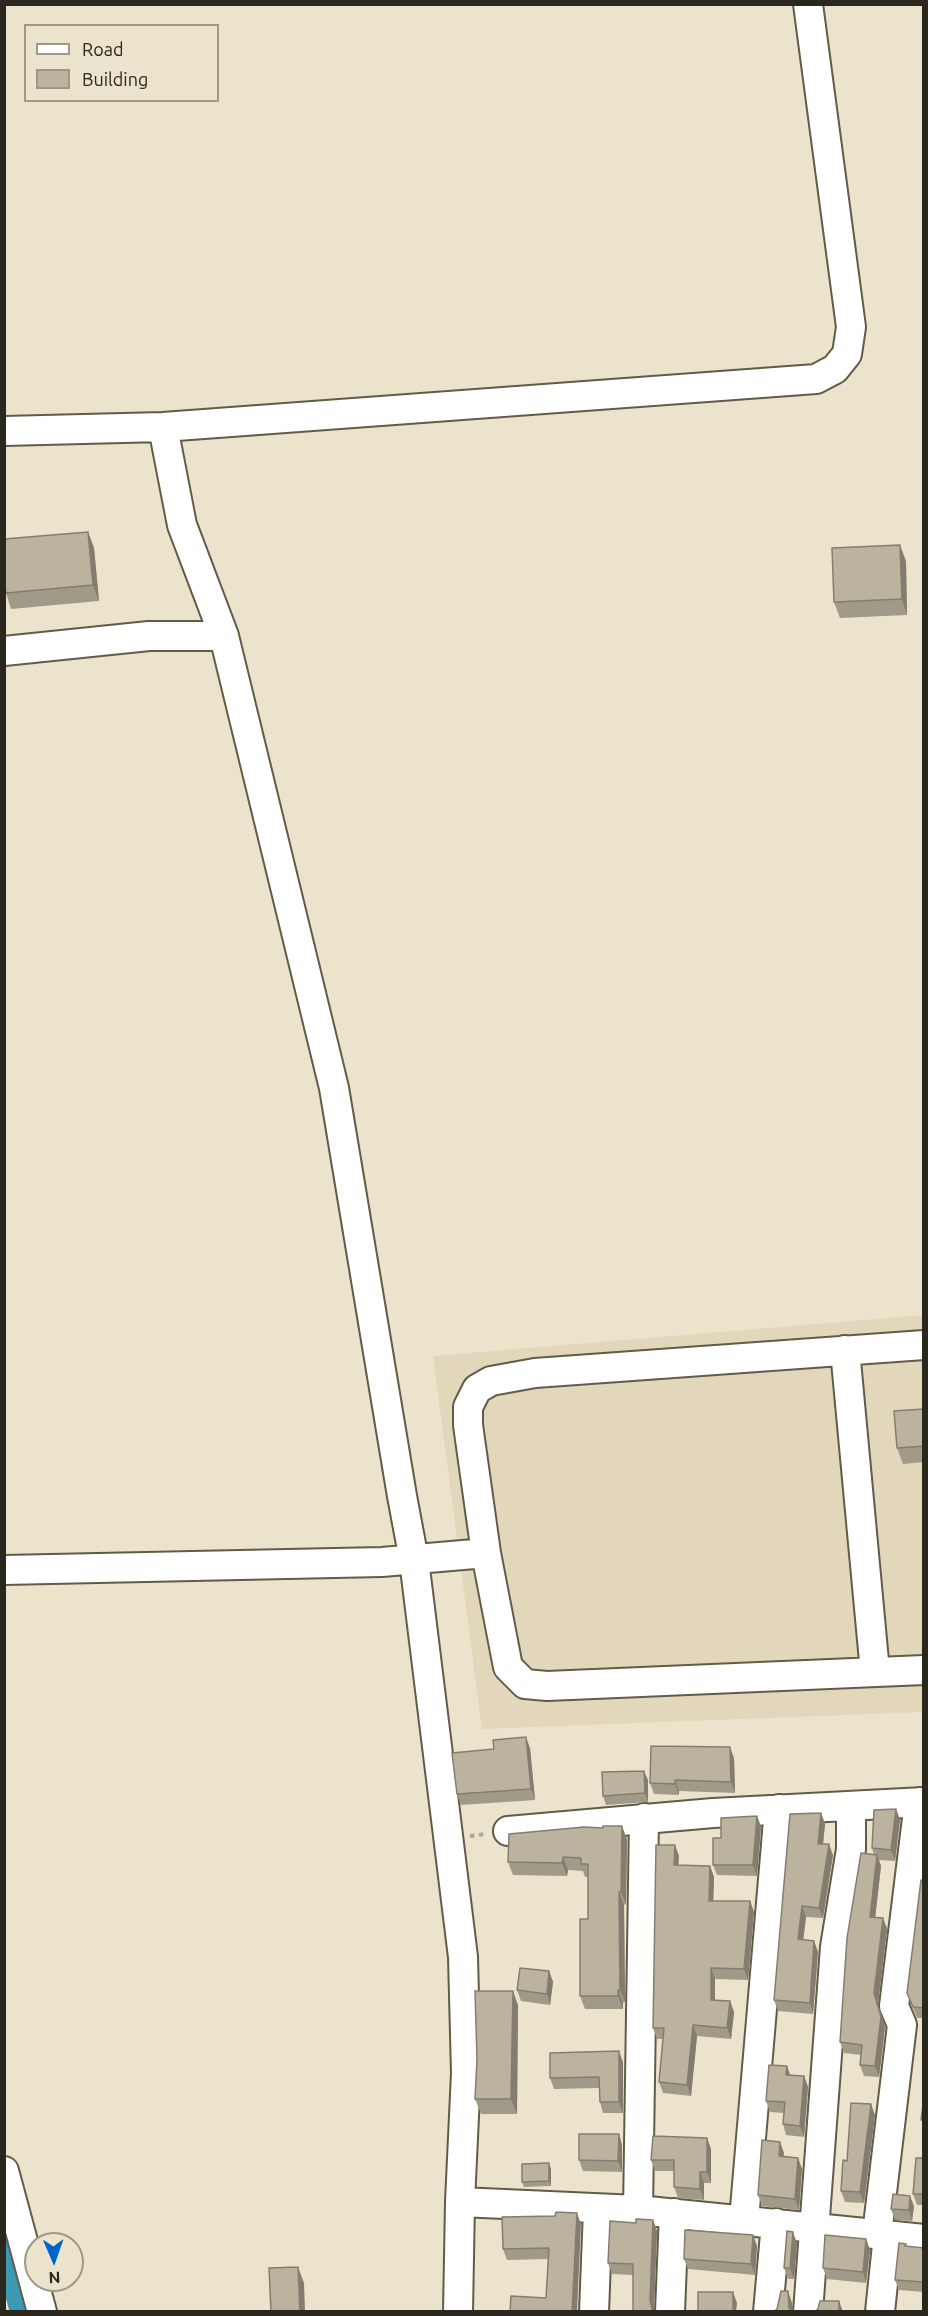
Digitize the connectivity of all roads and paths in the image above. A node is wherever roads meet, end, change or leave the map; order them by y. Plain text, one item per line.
1 (808, 4) edge
2 (163, 428) junction
3 (4, 431) edge
4 (224, 636) junction
5 (4, 651) edge
6 (924, 1345) edge
7 (844, 1350) junction
8 (486, 1553) junction
9 (414, 1560) junction
10 (4, 1570) edge
11 (924, 1670) edge
12 (875, 1672) junction
13 (922, 1802) edge
14 (851, 1806) junction
15 (779, 1809) junction
16 (644, 1818) junction
17 (508, 1831) joint
18 (450, 1839) junction
19 (4, 2171) edge
20 (460, 2202) junction
21 (598, 2210) junction
22 (638, 2210) junction
23 (674, 2213) junction
24 (744, 2220) junction
25 (776, 2223) junction
26 (815, 2227) junction
27 (883, 2234) junction
28 (924, 2239) edge
29 (42, 2312) edge
30 (458, 2312) edge
31 (594, 2312) edge
32 (670, 2312) edge
33 (768, 2312) edge
34 (808, 2312) edge
35 (880, 2312) edge

1 - 2 street
2 - 3 street
2 - 4 street
4 - 5 street
4 - 9 street
6 - 7 street
7 - 8 street
7 - 12 street
8 - 9 street
8 - 12 street
9 - 10 street
9 - 18 street
11 - 12 street
13 - 14 street
13 - 27 street
14 - 15 street
14 - 26 street
15 - 16 street
15 - 24 street
16 - 17 street
16 - 22 street
17 - 18 path
18 - 20 street
19 - 29 street
20 - 21 street
20 - 30 street
21 - 22 street
21 - 31 street
22 - 23 street
23 - 24 street
23 - 32 street
24 - 25 street
25 - 26 street
25 - 33 street
26 - 27 street
26 - 34 street
27 - 28 street
27 - 35 street

